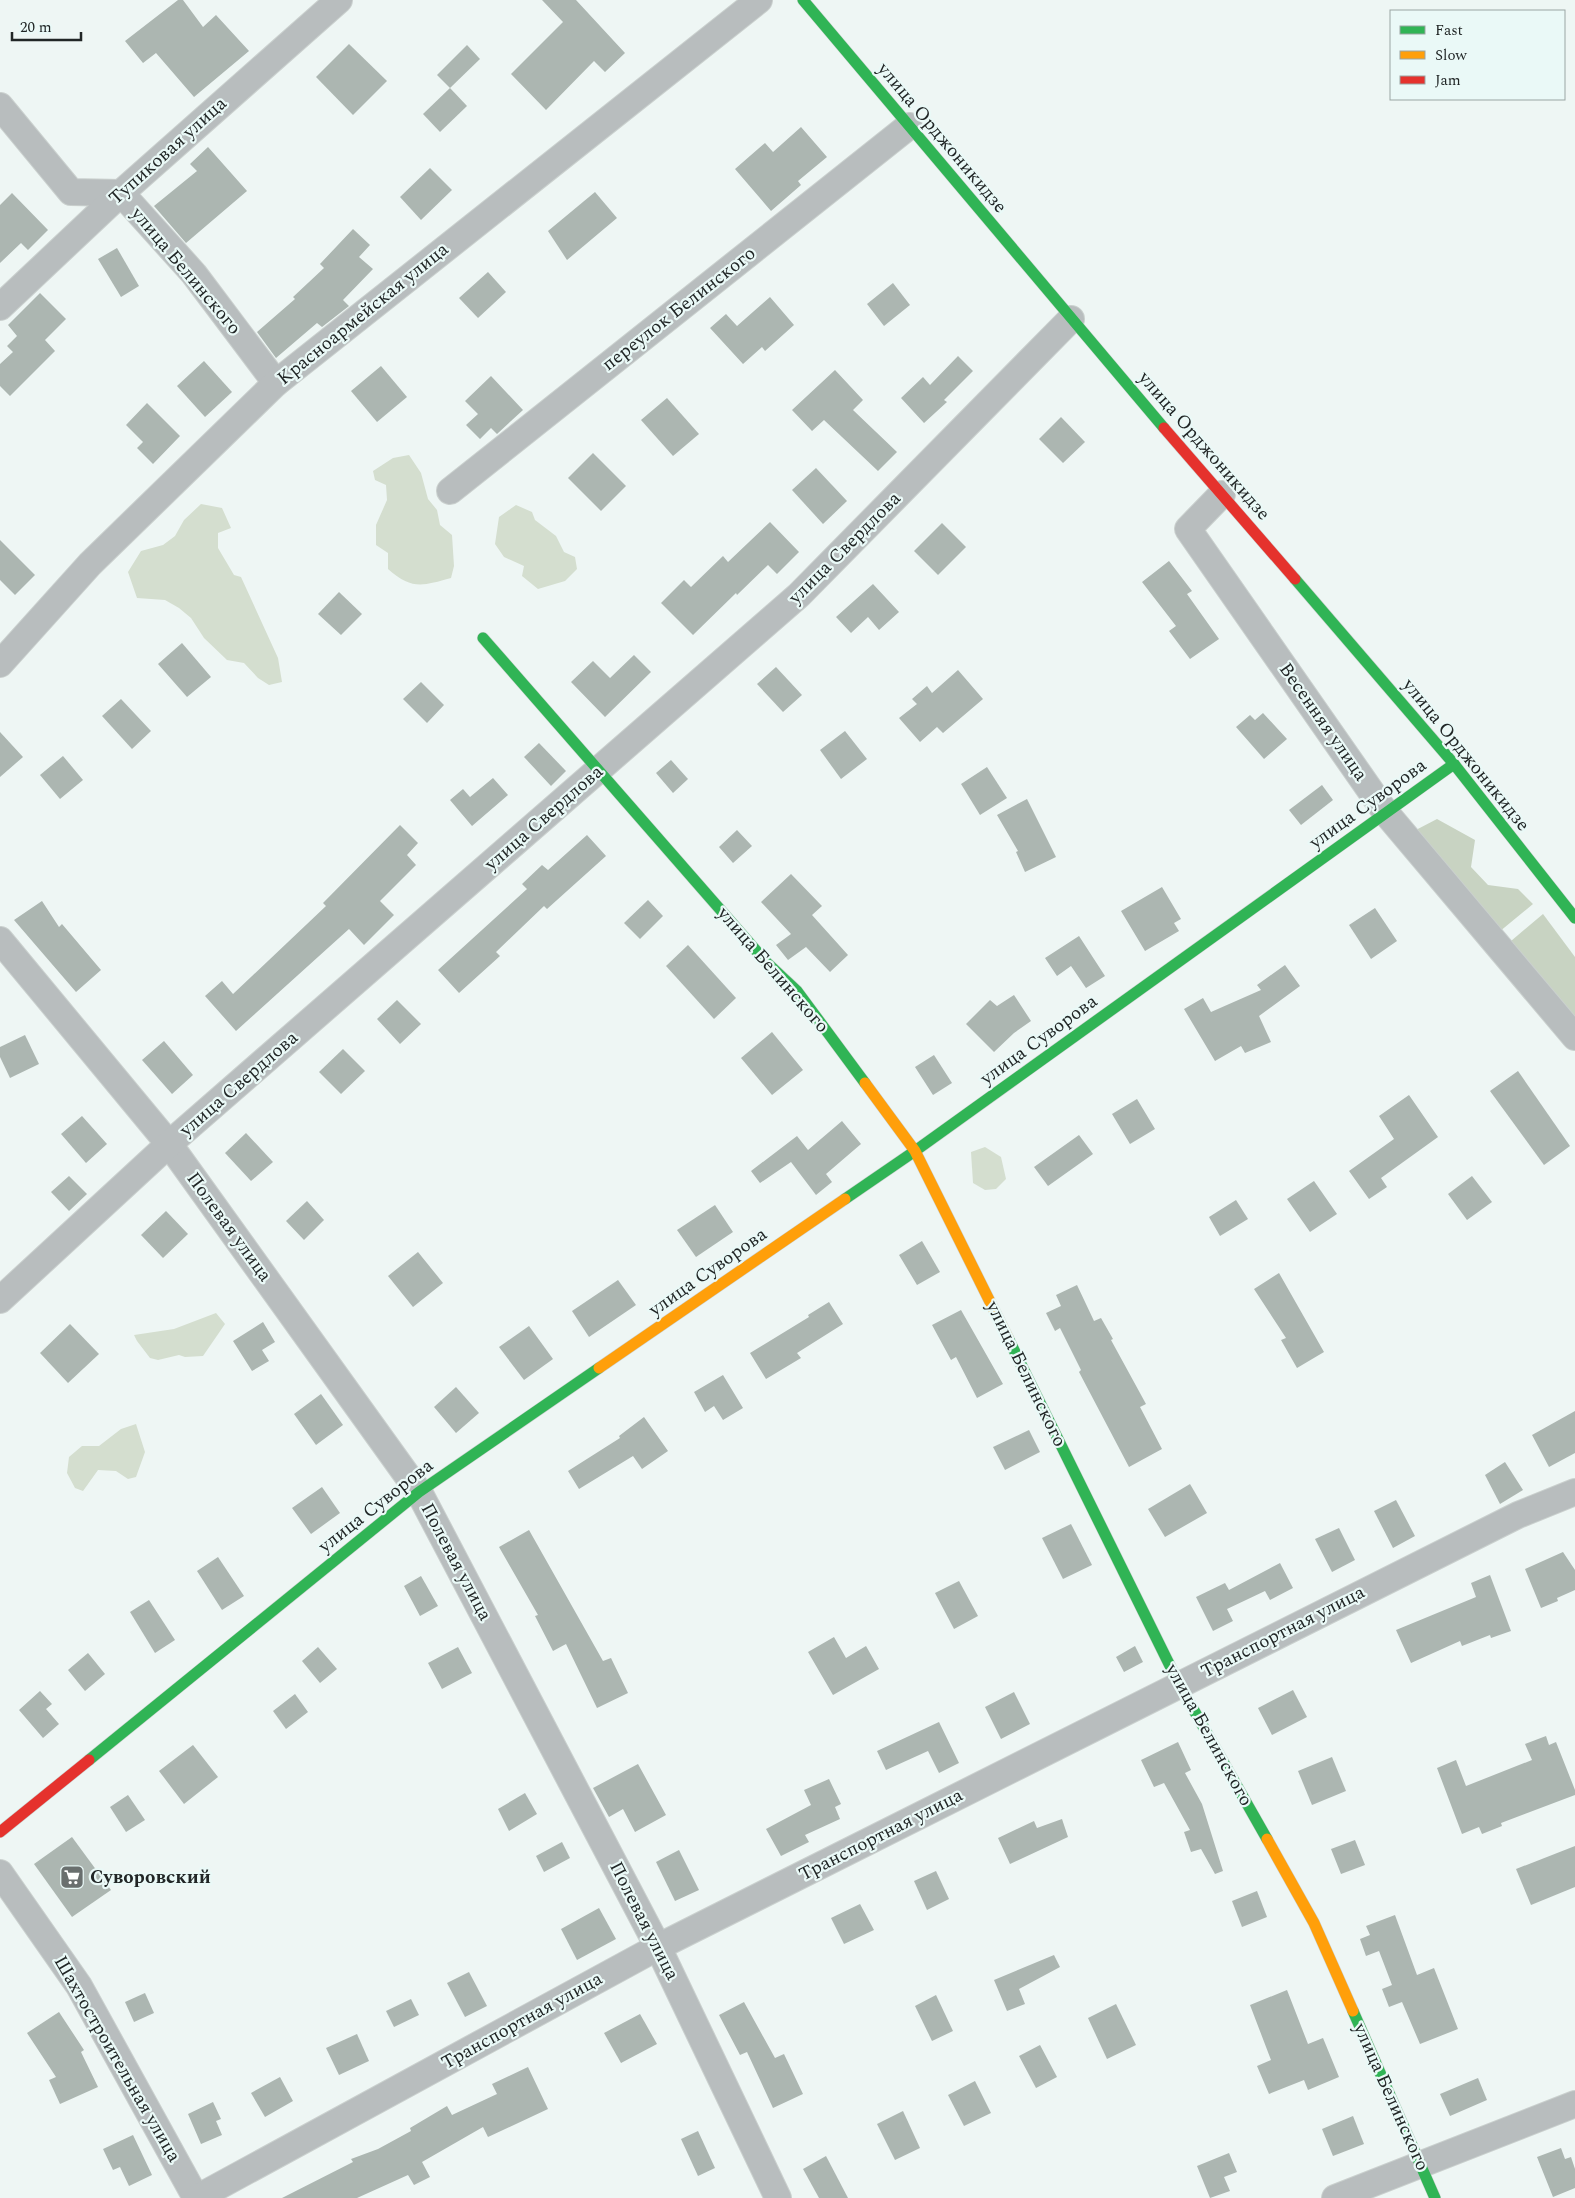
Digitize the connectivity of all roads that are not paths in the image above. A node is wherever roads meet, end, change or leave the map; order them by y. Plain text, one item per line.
1 (340, 0) edge
2 (759, 0) edge
3 (803, 0) edge
4 (0, 106) edge
5 (909, 126) junction
6 (121, 192) junction
7 (0, 306) edge
8 (1071, 319) junction
9 (276, 383) junction
10 (450, 491) dead end
11 (1222, 494) junction
12 (483, 638) dead end
13 (0, 664) edge
14 (1454, 764) junction
15 (600, 770) junction
16 (1386, 813) junction
17 (1575, 918) edge
18 (0, 940) edge
19 (1575, 1036) edge
20 (170, 1144) junction
21 (915, 1150) junction
22 (0, 1300) edge
23 (419, 1492) junction
24 (1575, 1492) edge
25 (1179, 1684) junction
26 (0, 1832) edge
27 (0, 1873) edge
28 (658, 1947) junction
29 (1575, 2104) edge
30 (1422, 2164) junction
31 (197, 2198) edge
32 (778, 2198) edge
33 (1335, 2198) edge
34 (1436, 2198) edge

1 - 6 street, Тупиковая улица
2 - 9 street, Красноармейская улица
3 - 5 street, улица Орджоникидзе
4 - 6 street, улица Белинского
5 - 8 street, улица Орджоникидзе
5 - 10 street, переулок Белинского
6 - 7 street, Тупиковая улица
6 - 9 street, улица Белинского
8 - 11 street, улица Орджоникидзе
8 - 15 street, улица Свердлова
9 - 13 street, Красноармейская улица
11 - 14 street, улица Орджоникидзе
11 - 16 street, Весенняя улица
12 - 15 street, улица Белинского
14 - 16 street, улица Суворова
14 - 17 street, улица Орджоникидзе
15 - 20 street, улица Свердлова
15 - 21 street, улица Белинского
16 - 19 street, Весенняя улица
16 - 21 street, улица Суворова
18 - 20 street, Полевая улица
20 - 22 street, улица Свердлова
20 - 23 street, Полевая улица
21 - 23 street, улица Суворова
21 - 25 street, улица Белинского
23 - 26 street, улица Суворова
23 - 28 street, Полевая улица
24 - 25 street, Транспортная улица
25 - 28 street, Транспортная улица
25 - 30 street, улица Белинского
27 - 31 street, Шахтостроительная улица
28 - 31 street, Транспортная улица
28 - 32 street, Полевая улица
29 - 30 street
30 - 33 street
30 - 34 street, улица Белинского

